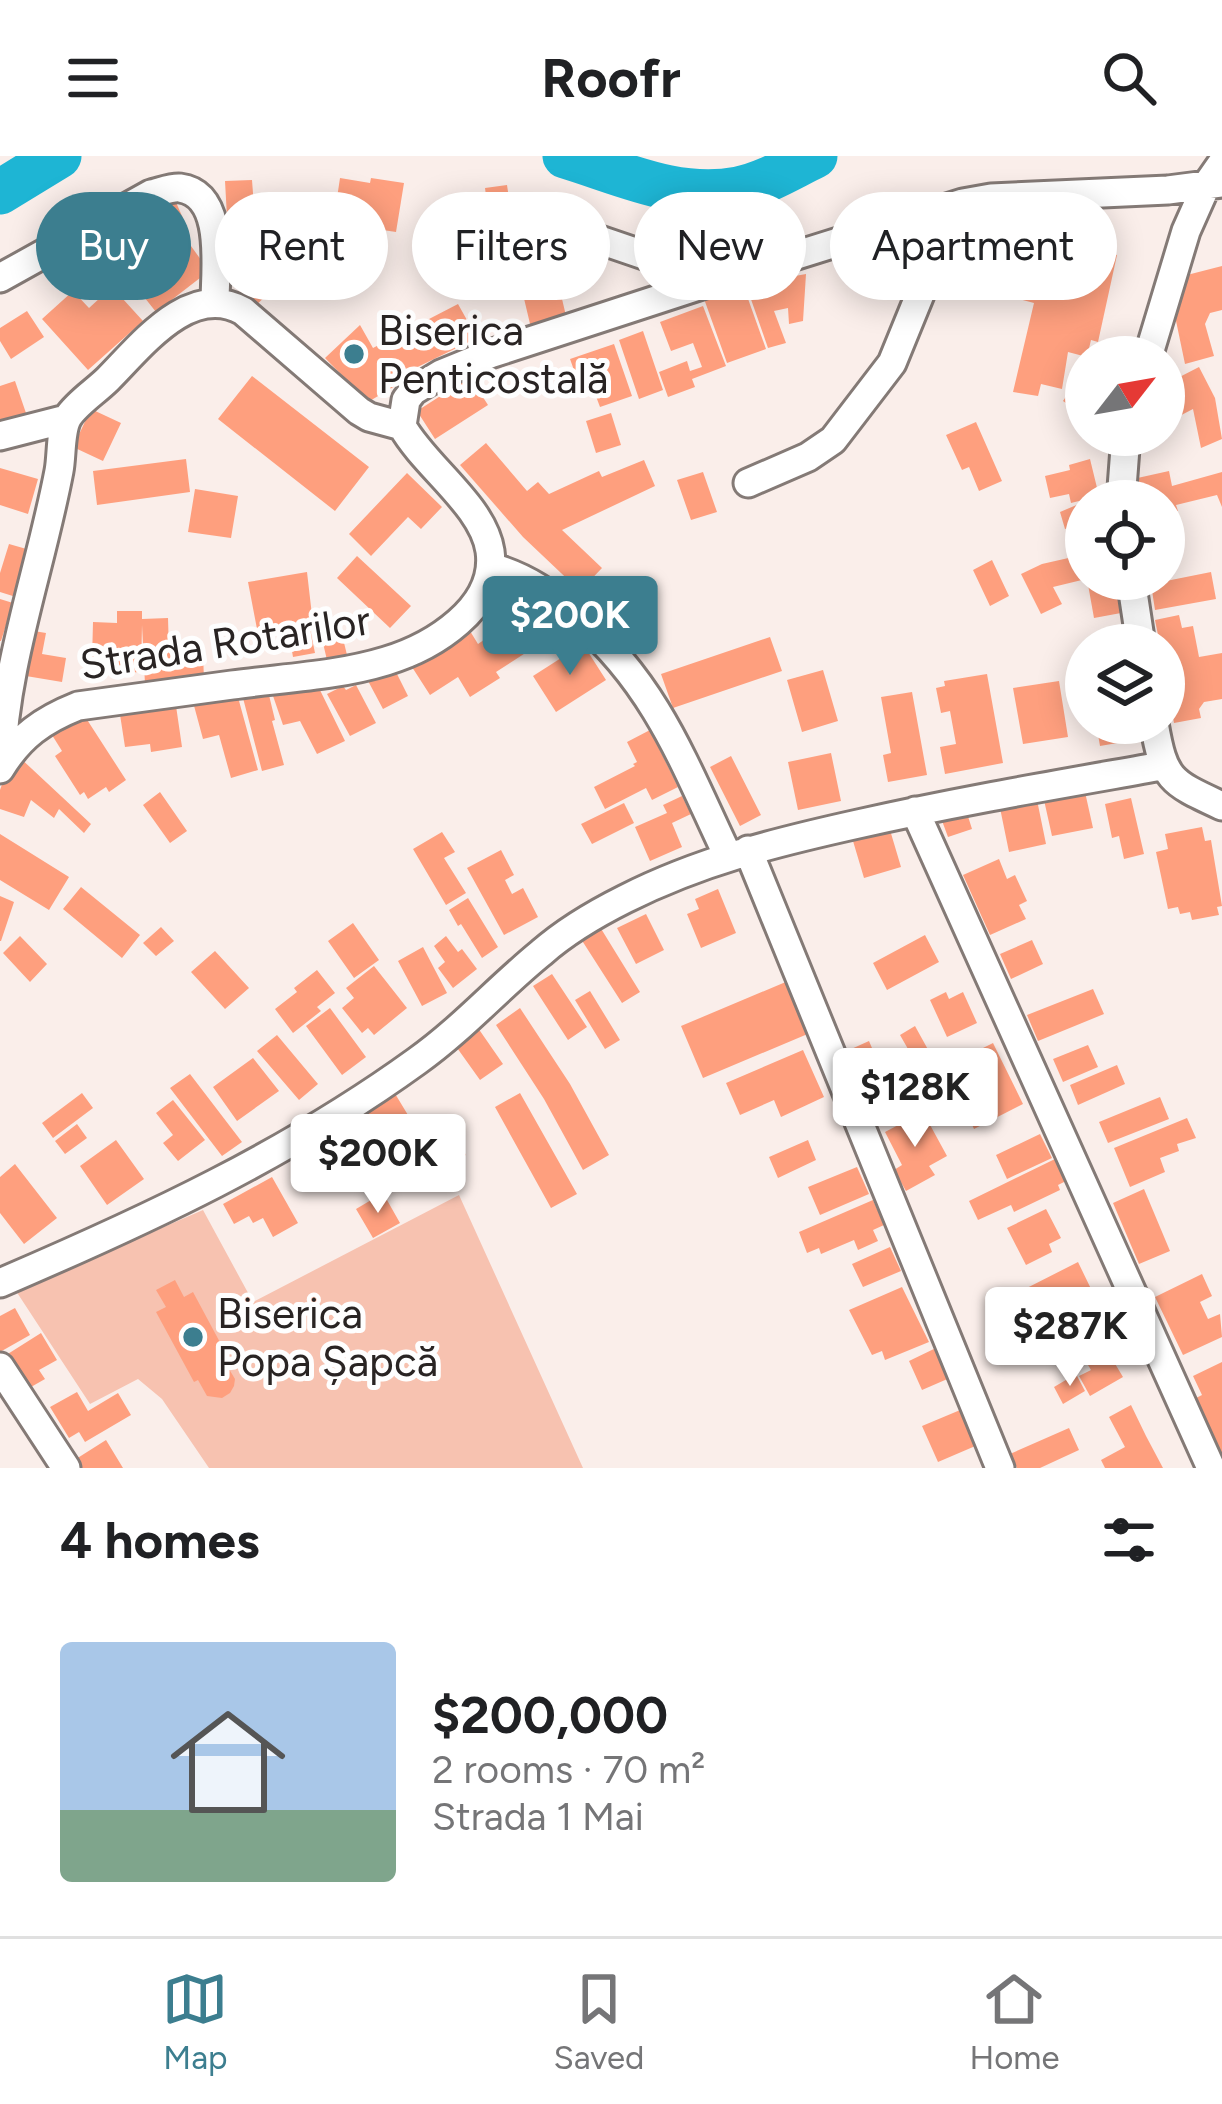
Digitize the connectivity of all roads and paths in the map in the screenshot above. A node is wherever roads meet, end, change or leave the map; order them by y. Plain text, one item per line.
1 (1217, 177) edge
2 (1117, 192) edge
3 (0, 278) edge
4 (656, 300) edge
5 (918, 300) edge
6 (215, 302) junction
7 (1154, 336) edge
8 (66, 419) junction
9 (402, 426) junction
10 (0, 436) edge
11 (748, 484) dead end
12 (491, 567) junction
13 (1158, 744) edge
14 (1162, 766) junction
15 (0, 768) edge
16 (1222, 806) edge
17 (915, 811) junction
18 (738, 853) junction
19 (0, 1282) edge
20 (0, 1367) edge
21 (66, 1468) edge
22 (1000, 1468) edge
23 (1211, 1468) edge

1 - 2 street
1 - 7 street
3 - 6 street
4 - 9 street
5 - 11 street
6 - 8 street
6 - 9 street
8 - 10 street
8 - 15 street
9 - 12 street
12 - 15 street, Strada Rotarilor
12 - 18 street
13 - 14 street
14 - 16 street
14 - 17 street
17 - 18 street
17 - 23 street
18 - 19 street
18 - 22 street
20 - 21 street

